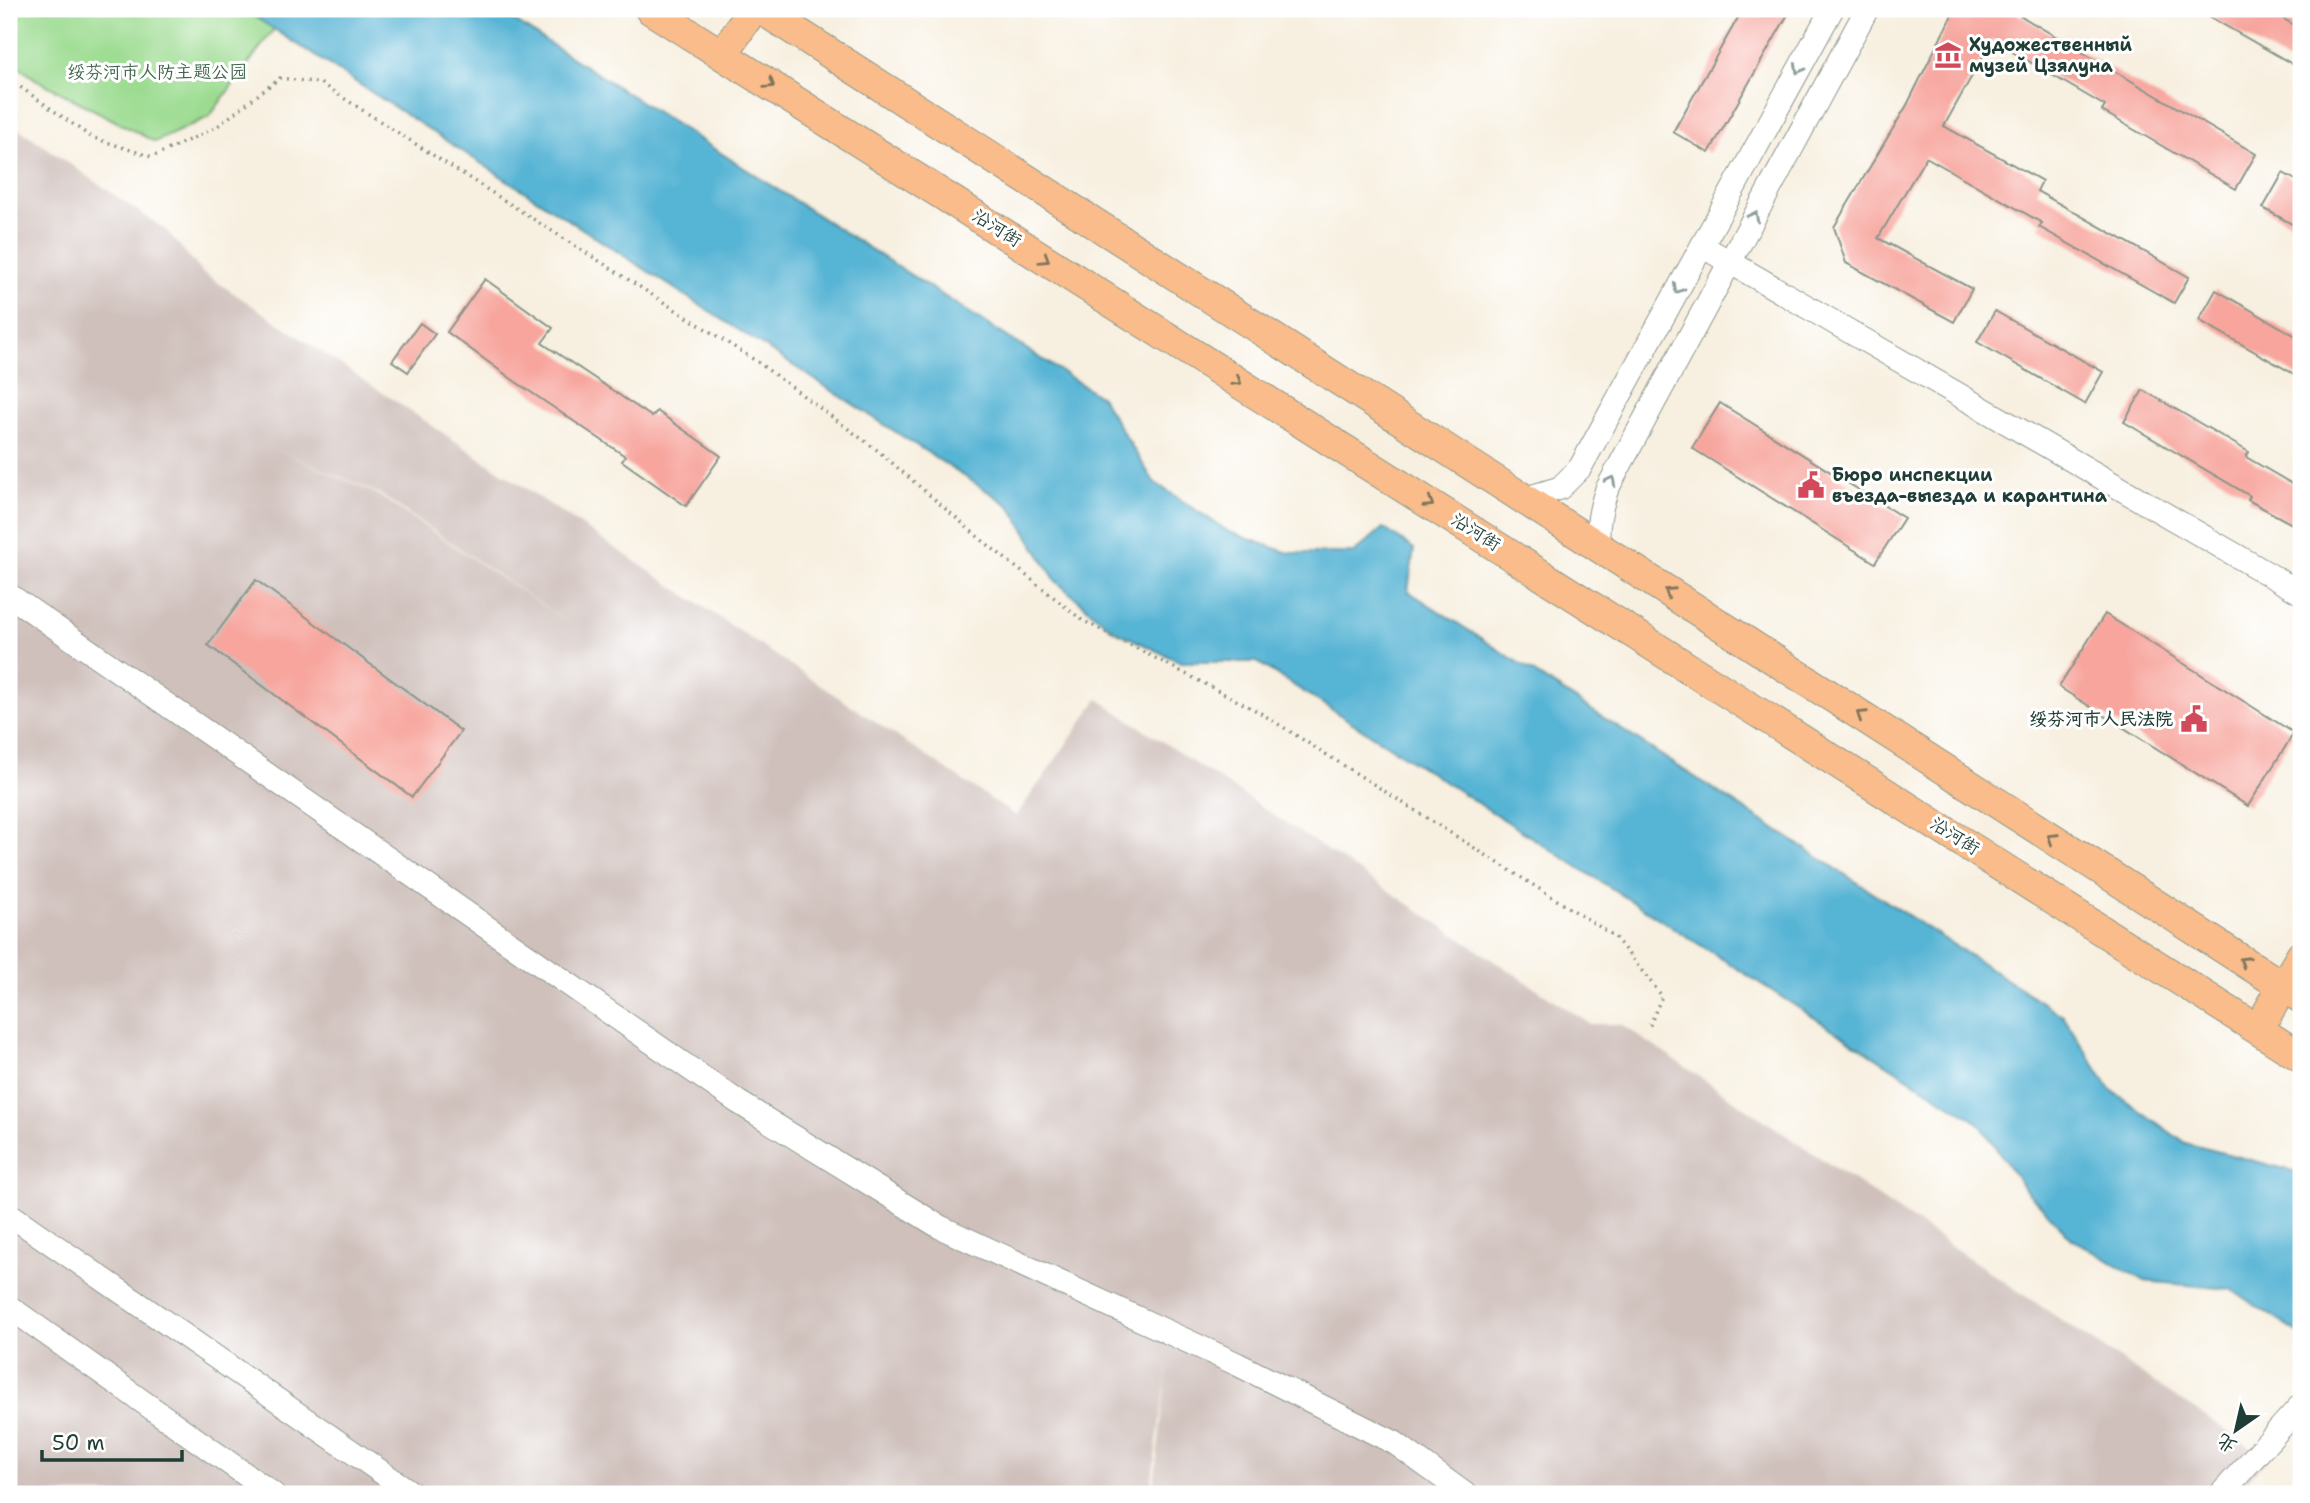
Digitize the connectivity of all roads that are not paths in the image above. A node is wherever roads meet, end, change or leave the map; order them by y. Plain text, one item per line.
1 (650, 9) edge
2 (753, 9) edge
3 (761, 9) edge
4 (1832, 9) edge
5 (1867, 9) edge
6 (686, 18) edge
7 (723, 54) junction
8 (1702, 246) junction
9 (1730, 262) junction
10 (1524, 499) junction
11 (1598, 547) junction
12 (2301, 593) edge
13 (9, 595) edge
14 (2301, 956) edge
15 (2293, 992) edge
16 (2258, 1029) junction
17 (2301, 1057) edge
18 (9, 1214) edge
19 (9, 1307) edge
20 (2301, 1405) edge
21 (273, 1494) edge
22 (413, 1494) edge
23 (1465, 1494) edge
24 (2221, 1494) edge

1 - 6 main road, 沿河街
2 - 7 main road
3 - 10 main road
4 -> 8 street
9 -> 5 street
6 - 7 main road, 沿河街
7 -> 16 main road, 沿河街
8 - 9 street
8 -> 10 street
11 -> 9 street
9 - 12 street
10 - 11 main road
15 -> 11 main road
13 - 23 street
14 - 15 main road
15 - 16 main road
16 - 17 main road, 沿河街
18 - 22 street
19 - 21 street
20 - 24 street

